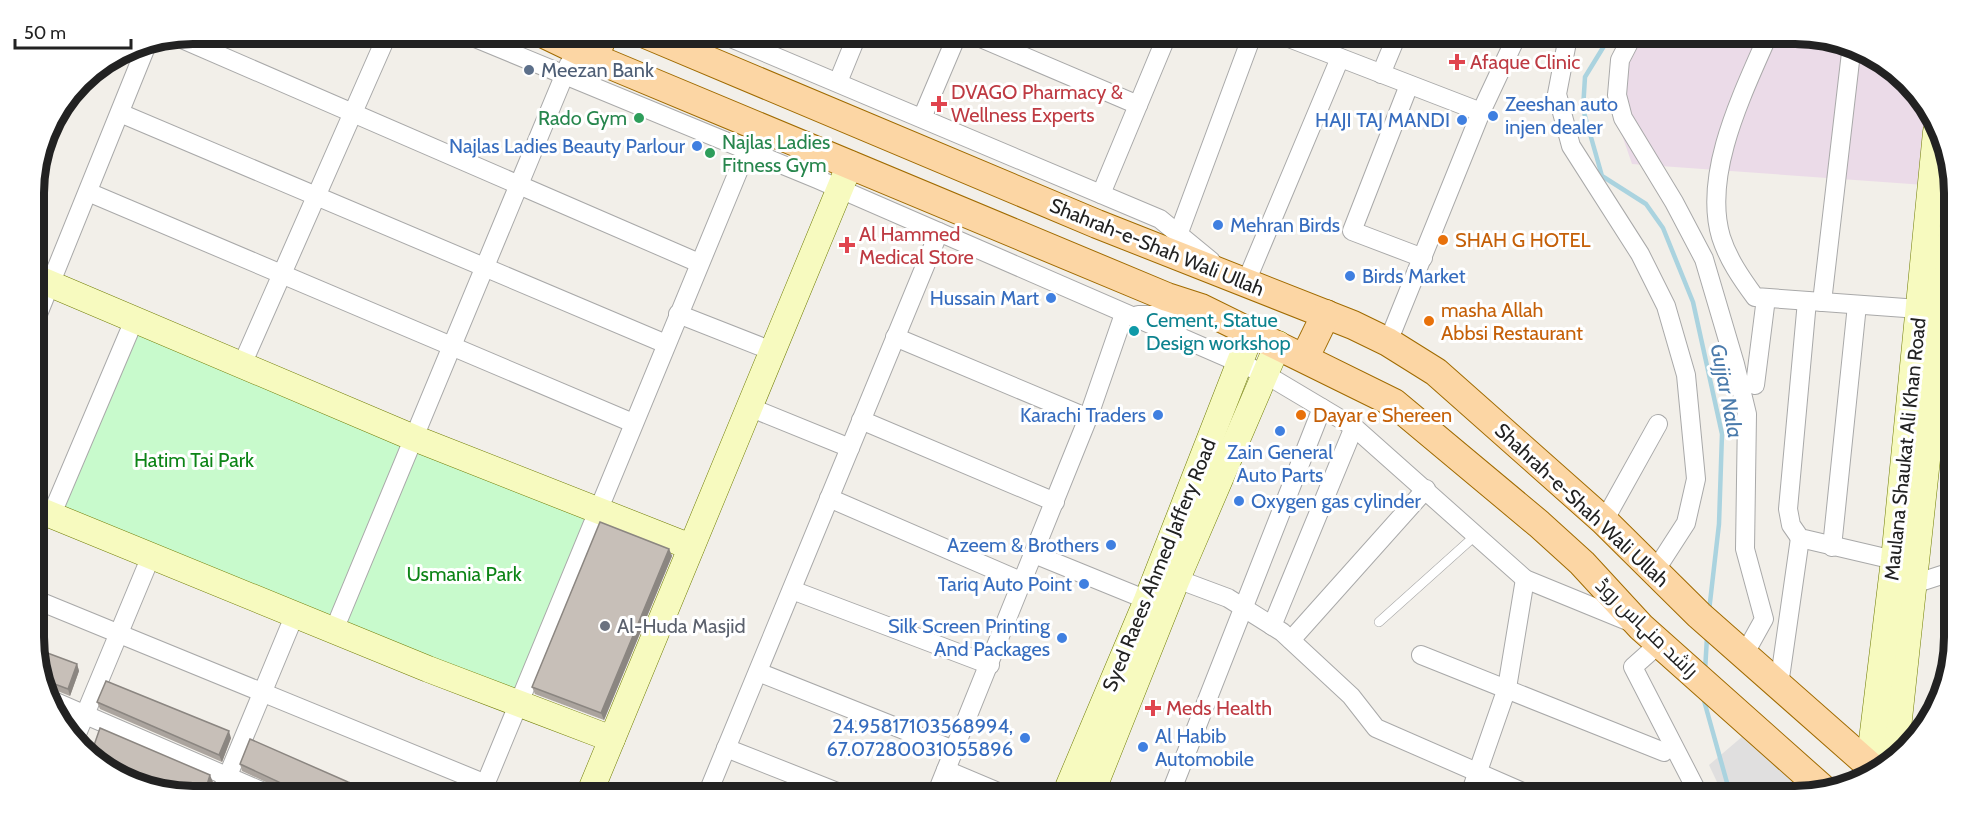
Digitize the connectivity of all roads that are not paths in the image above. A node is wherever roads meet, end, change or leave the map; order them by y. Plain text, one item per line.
1 (192, 43) edge
2 (384, 43) edge
3 (499, 43) edge
4 (668, 43) edge
5 (743, 43) edge
6 (854, 43) edge
7 (954, 43) edge
8 (992, 43) edge
9 (1164, 43) edge
10 (1249, 43) edge
11 (1309, 43) edge
12 (1394, 43) edge
13 (1513, 43) edge
14 (1567, 43) edge
15 (1629, 43) edge
16 (1765, 43) edge
17 (591, 46) edge
18 (144, 51) edge
19 (1850, 54) edge
20 (1340, 58) junction
21 (565, 74) junction
22 (1381, 74) junction
23 (838, 82) junction
24 (1409, 85) junction
25 (1138, 105) junction
26 (1481, 112) junction
27 (120, 113) junction
28 (353, 113) junction
29 (922, 118) junction
30 (714, 122) junction
31 (1935, 144) edge
32 (747, 150) junction
33 (844, 176) junction
34 (519, 185) junction
35 (88, 192) junction
36 (1101, 194) junction
37 (316, 196) junction
38 (939, 232) junction
39 (1178, 236) junction
40 (1423, 258) junction
41 (699, 263) junction
42 (485, 267) junction
43 (282, 274) junction
44 (44, 278) edge
45 (1237, 279) junction
46 (44, 282) edge
47 (1767, 298) junction
48 (1814, 302) junction
49 (1944, 303) edge
50 (1857, 305) junction
51 (1201, 308) junction
52 (1919, 309) junction
53 (678, 314) junction
54 (1125, 314) junction
55 (1326, 314) junction
56 (135, 318) junction
57 (1252, 331) junction
58 (896, 337) junction
59 (1388, 342) junction
60 (666, 344) junction
61 (1278, 344) junction
62 (451, 348) junction
63 (772, 351) junction
64 (1305, 357) junction
65 (1240, 361) junction
66 (242, 367) junction
67 (1266, 374) junction
68 (1755, 385) dead end
69 (749, 407) junction
70 (1322, 408) junction
71 (1088, 418) junction
72 (861, 420) junction
73 (633, 423) junction
74 (1658, 424) dead end
75 (1354, 427) junction
76 (414, 438) junction
77 (850, 448) junction
78 (1426, 489) junction
79 (829, 498) junction
80 (1055, 502) junction
81 (597, 510) junction
82 (43, 512) edge
83 (1604, 521) junction
84 (1476, 535) junction
85 (1800, 538) junction
86 (691, 547) junction
87 (1832, 547) junction
88 (1034, 554) junction
89 (151, 556) junction
90 (1894, 560) junction
91 (1582, 563) joint
92 (1655, 571) junction
93 (1944, 574) edge
94 (1177, 579) junction
95 (1525, 579) junction
96 (1023, 582) junction
97 (1914, 584) junction
98 (792, 590) junction
99 (1147, 600) junction
100 (43, 602) edge
101 (1243, 607) junction
102 (295, 614) junction
103 (1379, 622) dead end
104 (1272, 626) junction
105 (334, 630) junction
106 (120, 632) junction
107 (1650, 635) junction
108 (1291, 640) junction
109 (1744, 654) junction
110 (1421, 655) dead end
111 (990, 665) junction
112 (758, 672) junction
113 (1779, 685) junction
114 (1507, 688) junction
115 (263, 692) junction
116 (59, 703) edge
117 (520, 704) junction
118 (85, 714) junction
119 (78, 732) edge
120 (612, 740) junction
121 (726, 748) junction
122 (954, 750) junction
123 (1664, 752) dead end
124 (1880, 759) edge
125 (1881, 759) edge
126 (1876, 762) edge
127 (946, 770) junction
128 (1478, 772) junction
129 (227, 777) junction
130 (223, 786) edge
131 (249, 786) edge
132 (472, 786) edge
133 (485, 786) edge
134 (593, 786) edge
135 (710, 786) edge
136 (822, 786) edge
137 (939, 786) edge
138 (984, 786) edge
139 (1069, 786) edge
140 (1094, 786) edge
141 (1173, 786) edge
142 (1473, 786) edge
143 (1509, 786) edge
144 (1694, 786) edge
145 (1809, 786) edge

1 - 28 street
2 - 28 street
3 - 21 street
4 - 45 main road, Shahrah-e-Shah Wali Ullah
5 - 23 street
6 - 23 street
7 - 29 street
8 - 25 street
9 - 25 street
10 - 39 street
11 - 20 street
12 - 22 street
13 - 26 street
14 - 92 street
15 - 109 street
16 - 47 street
17 - 21 street
17 - 30 main road, Shahrah-e-Shah Wali Ullah
18 - 27 street
19 - 48 street
20 - 22 street
20 - 45 street
21 - 30 street
21 - 34 street
22 - 24 street
23 - 29 street
24 - 26 street
24 - 40 street
25 - 36 street
26 - 40 street
27 - 35 street
27 - 37 street
28 - 34 street
28 - 37 street
29 - 36 street
30 - 32 street
30 - 33 main road, Shahrah-e-Shah Wali Ullah
31 - 52 main road, Maulana Shaukat Ali Khan Road
32 - 33 street
32 - 41 street
33 - 38 street
33 - 51 main road, Shahrah-e-Shah Wali Ullah
33 - 63 main road
34 - 41 street
34 - 42 street
35 - 43 street
35 - 44 street
36 - 39 street
37 - 42 street
37 - 43 street
38 - 54 street
38 - 58 street
39 - 45 street
40 - 59 street
41 - 53 street
42 - 60 street
42 - 62 street
43 - 62 street
43 - 66 street
45 - 55 main road, Shahrah-e-Shah Wali Ullah
46 - 56 main road
47 - 48 street
47 - 68 street
48 - 50 street
48 - 85 street
49 - 97 main road, Maulana Shaukat Ali Khan Road
50 - 52 street
50 - 87 street
51 - 54 street
51 - 57 main road, Shahrah-e-Shah Wali Ullah
52 - 90 main road, Maulana Shaukat Ali Khan Road
53 - 60 street
53 - 63 street
54 - 65 street
54 - 71 street
55 - 59 main road, Shahrah-e-Shah Wali Ullah
55 - 64 main road
56 - 66 main road
56 - 82 street
57 - 61 main road, Shahrah-e-Shah Wali Ullah
57 - 65 main road, Syed Raees Ahmed Jaffery Road
58 - 71 street
58 - 72 street
59 - 83 main road, Shahrah-e-Shah Wali Ullah
60 - 73 street
61 - 64 main road, Shahrah-e-Shah Wali Ullah
61 - 67 main road, Syed Raees Ahmed Jaffery Road
62 - 73 street
62 - 76 street
63 - 69 main road
64 - 91 main road, Shahrah-e-Shah Wali Ullah
65 - 67 street
65 - 99 main road, Syed Raees Ahmed Jaffery Road
66 - 76 main road
67 - 70 street
67 - 94 main road, Syed Raees Ahmed Jaffery Road
69 - 77 street
69 - 86 main road
70 - 75 street
70 - 101 street
71 - 80 street
72 - 77 street
72 - 80 street
73 - 81 street
74 - 83 street
75 - 78 street
75 - 104 street
76 - 81 main road
76 - 105 street
77 - 79 street
78 - 84 street
78 - 108 street
79 - 96 street
79 - 98 street
80 - 88 street
81 - 86 main road
81 - 117 street
82 - 89 main road
83 - 92 main road, Shahrah-e-Shah Wali Ullah
84 - 95 street
84 - 103 lane
85 - 87 street
85 - 113 street
86 - 120 main road
87 - 90 street
88 - 96 street
88 - 99 street
89 - 102 main road
89 - 106 street
90 - 124 main road, Maulana Shaukat Ali Khan Road
91 - 107 main road, راشد منہاس روڈ
92 - 109 main road, Shahrah-e-Shah Wali Ullah
93 - 97 street
94 - 101 street
94 - 140 main road, Syed Raees Ahmed Jaffery Road
95 - 107 street
95 - 114 street
96 - 111 street
97 - 125 main road, Maulana Shaukat Ali Khan Road
98 - 111 street
98 - 112 street
99 - 139 main road, Syed Raees Ahmed Jaffery Road
100 - 106 street
101 - 104 street
101 - 141 street
102 - 105 main road
102 - 115 street
104 - 108 street
105 - 117 main road
106 - 115 street
106 - 118 street
107 - 144 street
107 - 145 main road, راشد منہاس روڈ
108 - 128 street
109 - 113 main road, Shahrah-e-Shah Wali Ullah
110 - 114 street
111 - 122 street
112 - 121 street
112 - 122 street
113 - 126 main road, Shahrah-e-Shah Wali Ullah
114 - 123 street
114 - 128 street
115 - 129 street
115 - 132 street
116 - 118 street
117 - 120 main road
117 - 133 street
118 - 119 street
118 - 129 street
120 - 134 main road
121 - 135 street
121 - 136 street
122 - 127 street
127 - 137 street
127 - 138 street
128 - 142 street
128 - 143 street
129 - 130 street
129 - 131 street

